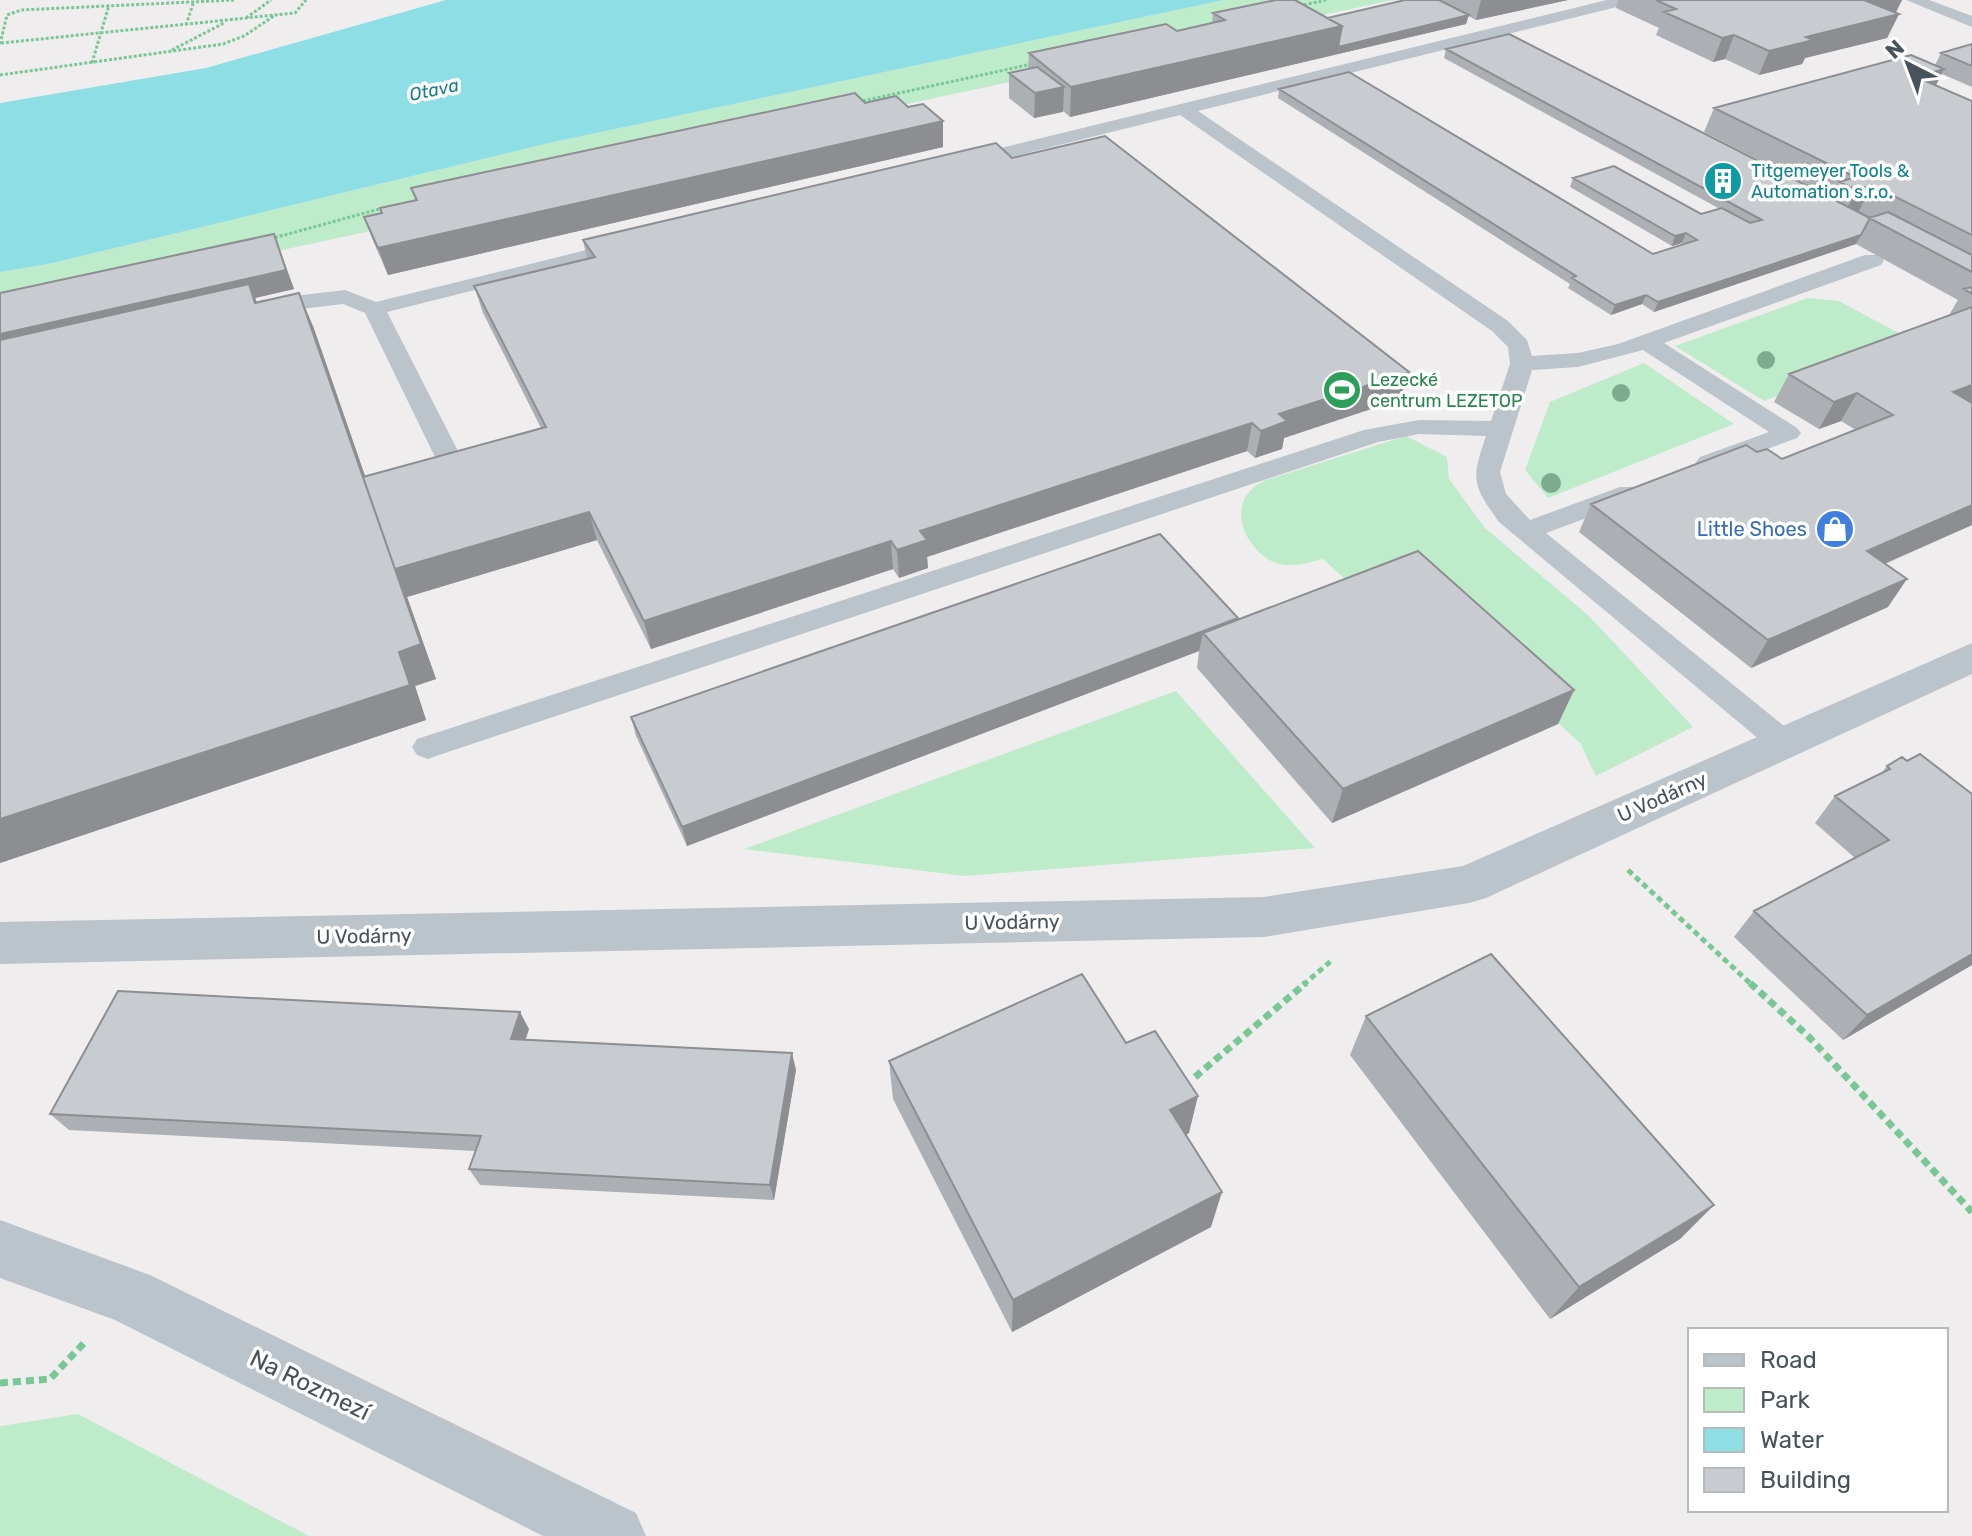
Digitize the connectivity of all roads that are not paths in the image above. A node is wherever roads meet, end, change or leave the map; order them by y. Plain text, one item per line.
1 (1627, 0) edge
2 (1914, 0) edge
3 (1972, 22) edge
4 (1183, 109) junction
5 (941, 168) edge
6 (651, 239) edge
7 (1873, 260) edge
8 (374, 309) junction
9 (233, 314) edge
10 (1645, 341) junction
11 (1522, 364) junction
12 (1500, 429) junction
13 (447, 455) edge
14 (1686, 471) edge
15 (1657, 482) edge
16 (1526, 531) junction
17 (1966, 666) edge
18 (1783, 742) junction
19 (428, 747) dead end
20 (0, 943) edge
21 (0, 1249) edge
22 (613, 1536) edge

1 - 4 lane
2 - 3 lane
4 - 5 lane
4 - 11 lane
6 - 8 lane
7 - 10 lane
8 - 9 lane
8 - 13 lane
10 - 11 lane
10 - 14 lane
11 - 12 lane
12 - 16 lane
12 - 19 lane
15 - 16 lane
16 - 18 lane
17 - 18 street, U Vodárny
18 - 20 street, U Vodárny
21 - 22 street, Na Rozmezí

